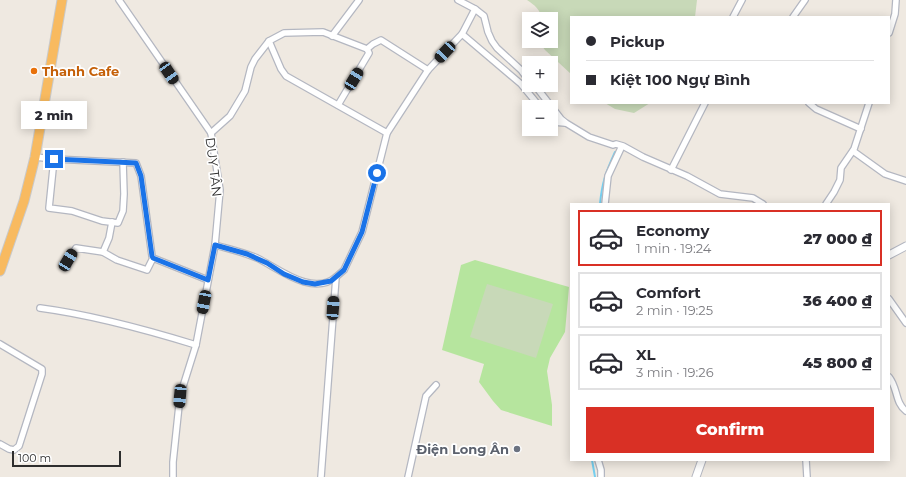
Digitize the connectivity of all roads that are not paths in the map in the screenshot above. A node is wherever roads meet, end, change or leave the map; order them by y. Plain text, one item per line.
1 (62, 0) edge
2 (119, 0) edge
3 (359, 0) edge
4 (458, 0) edge
5 (742, 0) edge
6 (805, 0) edge
7 (896, 0) edge
8 (475, 9) junction
9 (734, 16) edge
10 (794, 16) edge
11 (890, 30) edge
12 (462, 34) junction
13 (332, 36) junction
14 (270, 41) junction
15 (367, 49) junction
16 (428, 70) junction
17 (522, 71) edge
18 (540, 92) edge
19 (534, 100) edge
20 (704, 104) edge
21 (810, 104) edge
22 (869, 104) edge
23 (338, 105) junction
24 (558, 122) edge
25 (566, 123) junction
26 (861, 129) junction
27 (211, 133) junction
28 (387, 133) junction
29 (621, 146) junction
30 (852, 150) junction
31 (35, 157) junction
32 (54, 159) junction
33 (123, 162) junction
34 (671, 170) junction
35 (906, 181) edge
36 (740, 197) junction
37 (605, 203) edge
38 (741, 203) edge
39 (761, 203) edge
40 (827, 203) edge
41 (112, 222) junction
42 (215, 245) junction
43 (906, 246) edge
44 (103, 252) junction
45 (890, 254) edge
46 (153, 258) junction
47 (67, 267) dead end
48 (0, 270) edge
49 (336, 277) junction
50 (208, 280) junction
51 (890, 300) edge
52 (40, 308) dead end
53 (906, 323) edge
54 (0, 344) edge
55 (196, 345) junction
56 (890, 378) edge
57 (436, 385) dead end
58 (906, 411) edge
59 (0, 444) edge
60 (598, 461) edge
61 (702, 461) edge
62 (806, 461) edge
63 (173, 477) edge
64 (321, 477) edge
65 (408, 477) edge
66 (601, 477) edge
67 (696, 477) edge
68 (807, 477) edge

1 - 31 highway
2 - 27 street, DUY TÂN
3 - 13 street
4 - 8 street
5 - 9 street
6 - 10 street
7 - 11 street
8 - 12 street
8 - 17 street
12 - 16 street
12 - 19 street
13 - 14 street
13 - 15 street
14 - 23 street
14 - 27 street
15 - 16 street
15 - 23 street
16 - 28 street
18 - 25 street
20 - 34 street
21 - 26 street
22 - 26 street
23 - 28 street
24 - 25 street
25 - 29 street
26 - 30 street
27 - 42 street, DUY TÂN
28 - 49 street
29 - 34 street
29 - 37 street
30 - 35 street
30 - 40 street
31 - 32 street
31 - 48 highway
32 - 33 street
32 - 41 street
33 - 41 street
33 - 46 street
34 - 36 street
36 - 38 street
36 - 39 street
41 - 44 street
42 - 49 street
42 - 50 street, DUY TÂN
43 - 45 street
44 - 46 street
44 - 47 street
46 - 50 street
49 - 64 street
50 - 55 street, DUY TÂN
51 - 53 street
52 - 55 street
54 - 59 street
55 - 63 street, DUY TÂN
56 - 58 street
57 - 65 street
60 - 66 street
61 - 67 street
62 - 68 street

